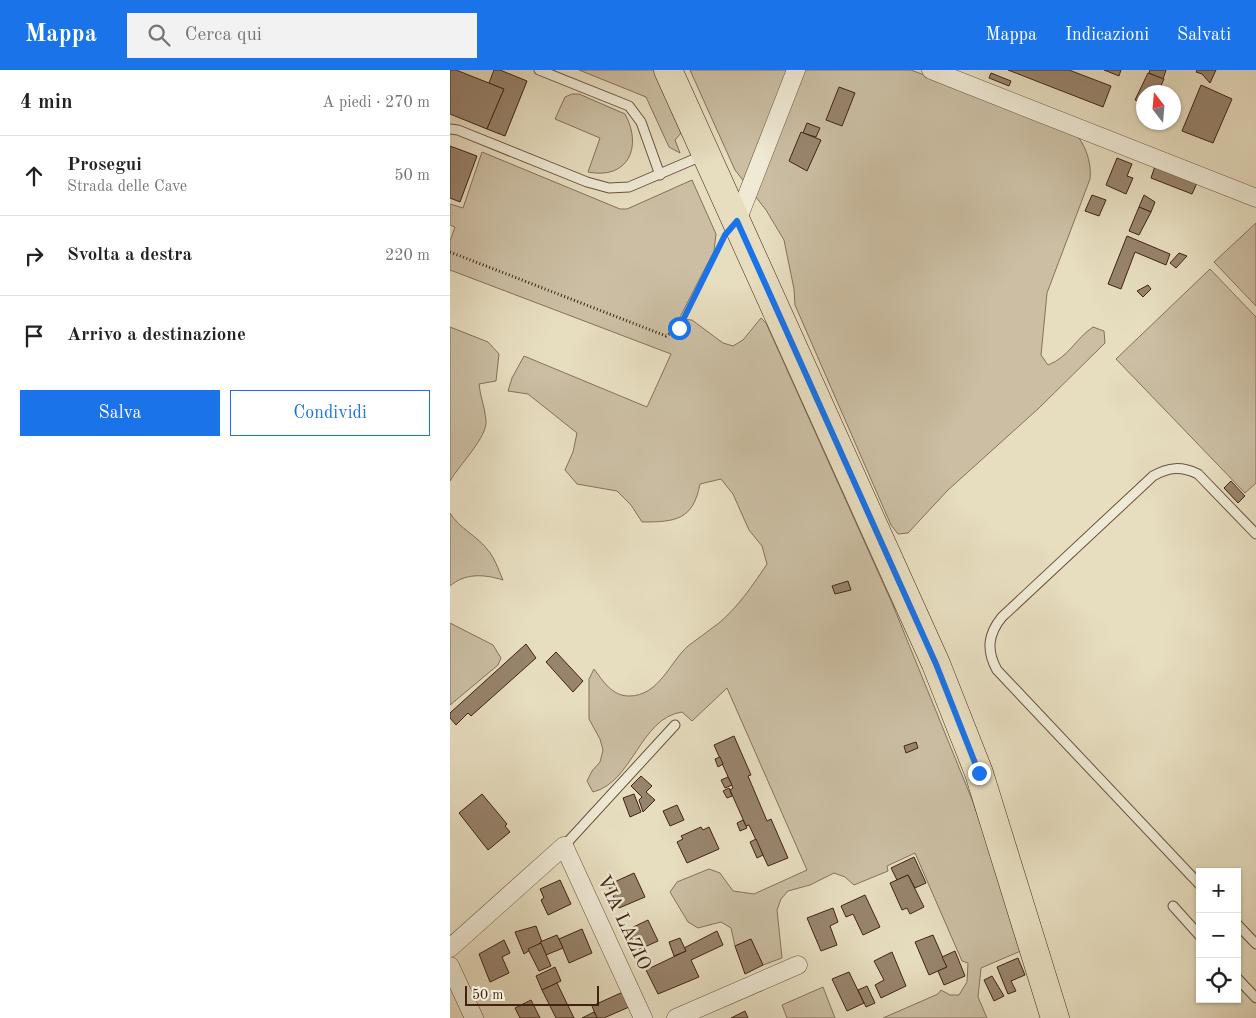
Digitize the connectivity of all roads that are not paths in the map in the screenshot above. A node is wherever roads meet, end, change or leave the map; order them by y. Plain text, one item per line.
1 (539, 70) edge
2 (668, 70) edge
3 (796, 70) edge
4 (931, 70) edge
5 (450, 129) edge
6 (706, 154) junction
7 (660, 175) junction
8 (1256, 198) edge
9 (737, 221) junction
10 (1256, 534) edge
11 (675, 724) dead end
12 (564, 846) junction
13 (1196, 881) edge
14 (1173, 906) dead end
15 (1241, 928) edge
16 (1196, 932) edge
17 (1256, 944) edge
18 (450, 948) edge
19 (798, 965) dead end
20 (450, 966) edge
21 (1241, 982) edge
22 (1256, 998) edge
23 (474, 1018) edge
24 (643, 1018) edge
25 (676, 1018) edge
26 (1056, 1018) edge

1 - 7 lane
2 - 6 main road
3 - 9 street
4 - 8 street
5 - 7 lane
6 - 7 lane
6 - 9 main road
9 - 26 main road
10 - 13 lane
11 - 12 lane
12 - 18 street
12 - 24 street, VIA LAZIO
14 - 16 lane
15 - 17 lane
19 - 25 street
20 - 23 street
21 - 22 lane

